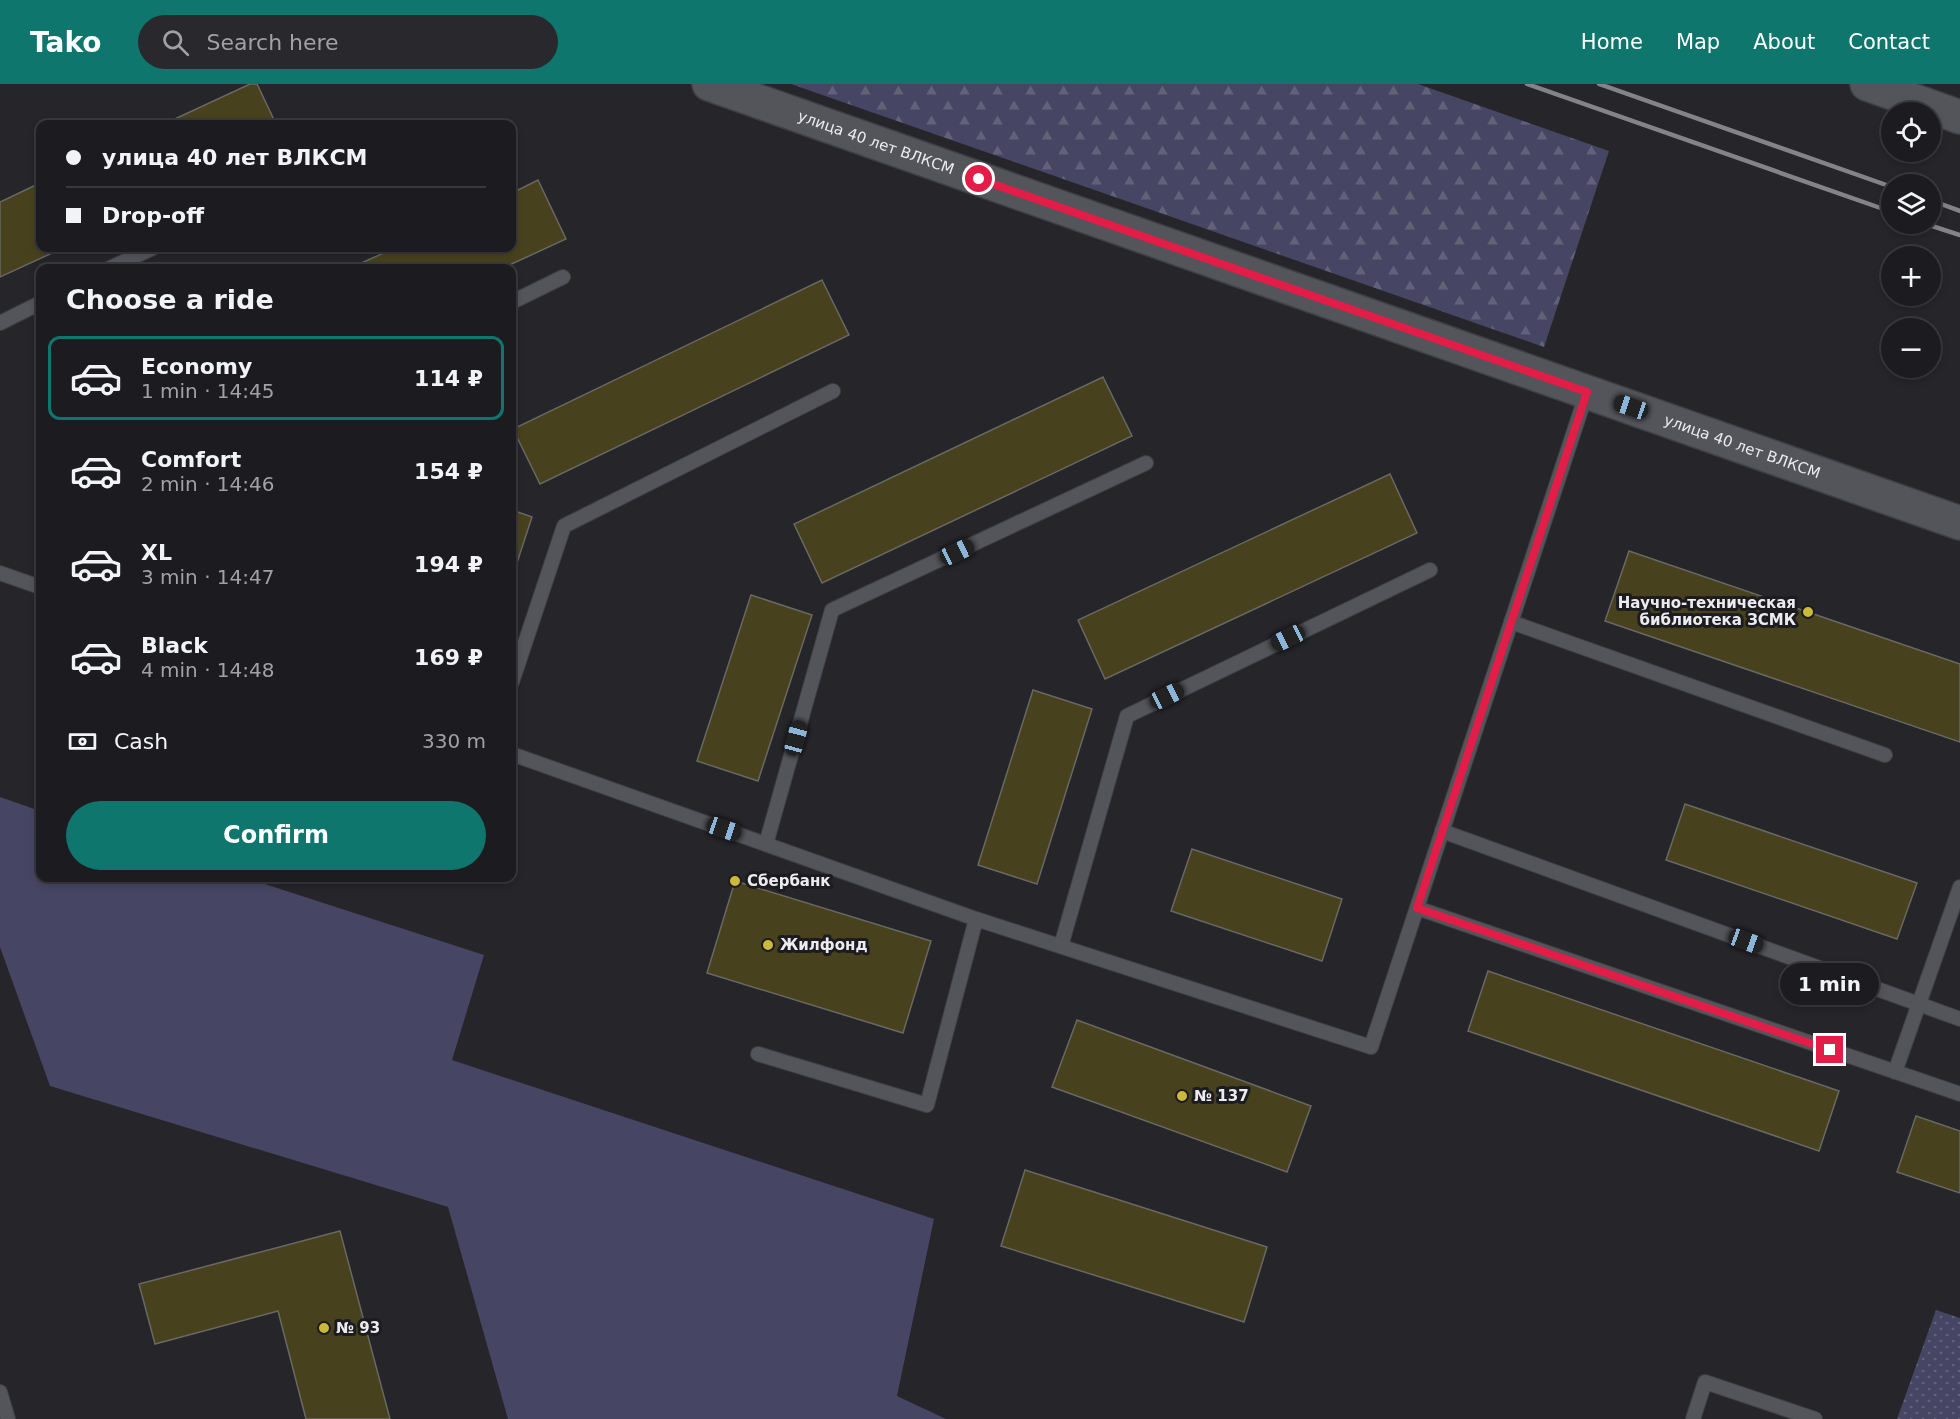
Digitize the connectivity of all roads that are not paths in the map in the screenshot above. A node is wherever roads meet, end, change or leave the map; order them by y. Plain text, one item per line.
1 (709, 84) edge
2 (1867, 84) edge
3 (1960, 117) edge
4 (144, 252) edge
5 (119, 264) edge
6 (563, 277) dead end
7 (516, 300) edge
8 (36, 305) edge
9 (0, 323) edge
10 (832, 391) dead end
11 (1587, 392) junction
12 (1146, 463) dead end
13 (1960, 523) edge
14 (1430, 570) dead end
15 (0, 573) edge
16 (36, 586) edge
17 (1511, 622) junction
18 (516, 670) edge
19 (516, 755) edge
20 (1885, 755) dead end
21 (1442, 831) junction
22 (766, 844) junction
23 (1960, 887) edge
24 (1417, 908) junction
25 (976, 919) junction
26 (1061, 946) junction
27 (1919, 1004) junction
28 (1960, 1019) edge
29 (758, 1054) dead end
30 (1895, 1072) junction
31 (1960, 1095) edge
32 (0, 1392) edge
33 (8, 1419) edge
34 (1693, 1419) edge
35 (1815, 1419) edge

1 - 11 street, улица 40 лет ВЛКСМ
2 - 3 street
4 - 5 lane
6 - 7 lane
8 - 9 lane
10 - 18 lane
11 - 13 street, улица 40 лет ВЛКСМ
11 - 17 lane
12 - 22 lane
14 - 26 lane
15 - 16 lane
17 - 20 lane
17 - 21 lane
19 - 22 lane
21 - 24 lane
21 - 27 lane
22 - 25 lane
23 - 27 lane
24 - 26 lane
24 - 30 lane
25 - 26 lane
25 - 29 lane
27 - 28 lane
27 - 30 lane
30 - 31 lane
32 - 33 lane
34 - 35 lane

